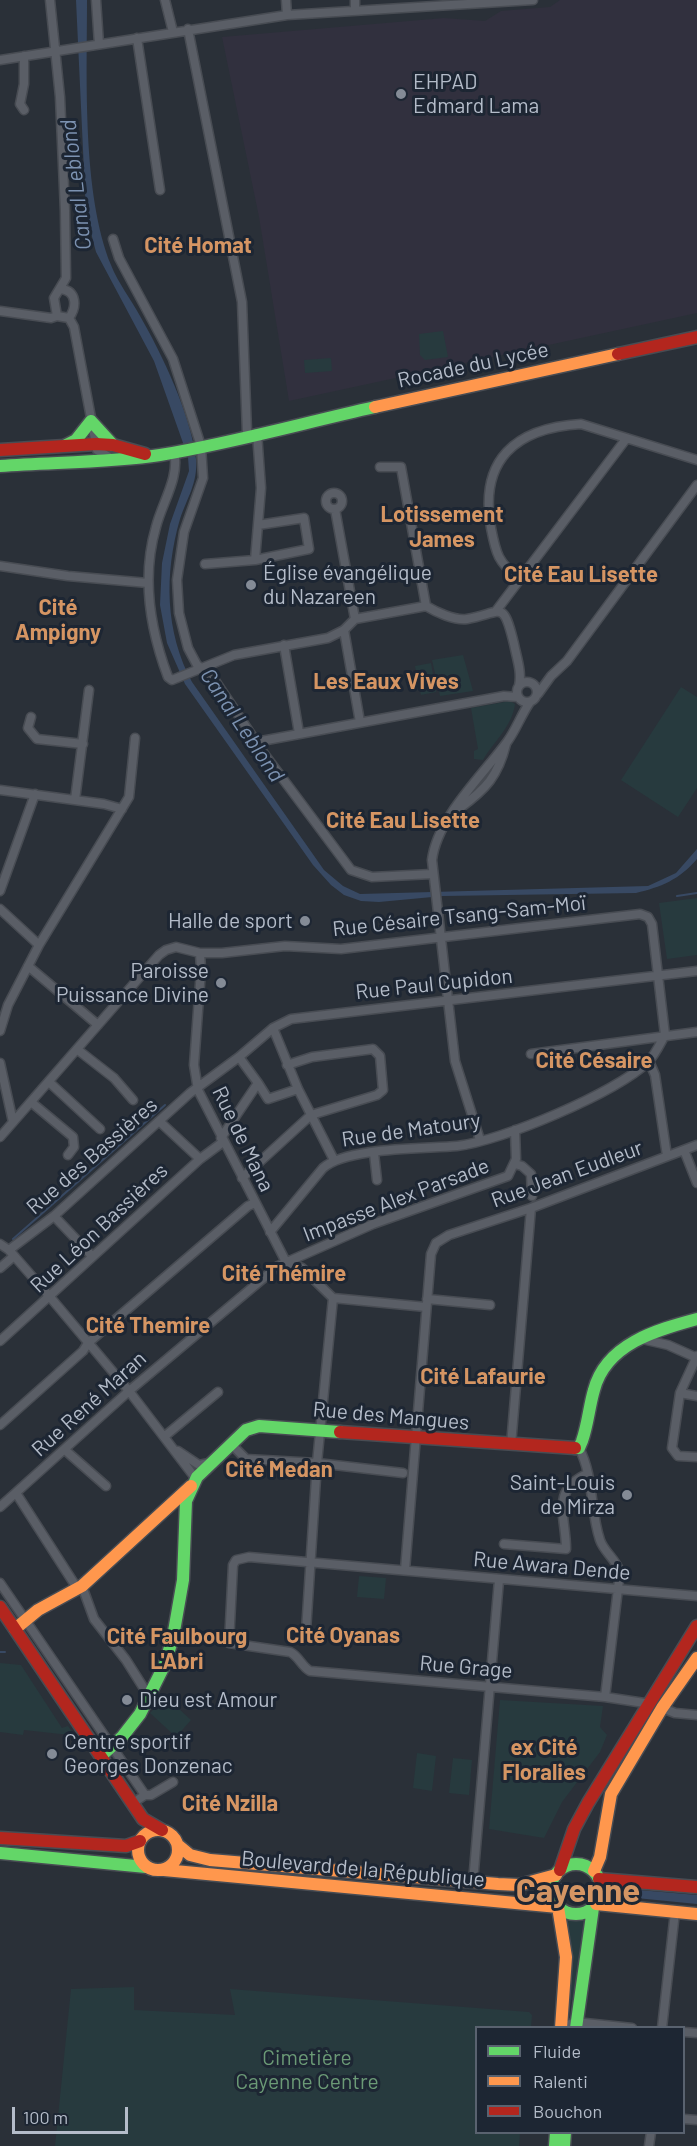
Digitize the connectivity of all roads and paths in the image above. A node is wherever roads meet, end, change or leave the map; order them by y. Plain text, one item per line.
1 (50, 0) edge
2 (96, 0) edge
3 (165, 0) edge
4 (286, 0) edge
5 (533, 0) edge
6 (453, 3) edge
7 (394, 4) edge
8 (355, 5) edge
9 (287, 15) junction
10 (188, 29) junction
11 (173, 32) junction
12 (137, 38) junction
13 (99, 44) junction
14 (55, 51) junction
15 (24, 56) junction
16 (0, 60) edge
17 (24, 110) dead end
18 (160, 190) dead end
19 (113, 239) dead end
20 (61, 289) junction
21 (0, 311) edge
22 (57, 316) junction
23 (69, 318) junction
24 (697, 337) edge
25 (91, 421) junction
26 (252, 432) junction
27 (626, 439) junction
28 (113, 445) junction
29 (66, 446) junction
30 (201, 446) junction
31 (96, 447) junction
32 (0, 450) edge
33 (177, 451) junction
34 (158, 455) junction
35 (115, 460) junction
36 (697, 460) edge
37 (82, 462) junction
38 (0, 466) edge
39 (380, 467) dead end
40 (697, 485) edge
41 (335, 509) dead end
42 (258, 525) junction
43 (255, 560) junction
44 (205, 564) dead end
45 (0, 566) edge
46 (519, 579) junction
47 (148, 583) junction
48 (426, 606) junction
49 (496, 611) junction
50 (355, 618) junction
51 (344, 630) junction
52 (284, 645) junction
53 (199, 670) junction
54 (551, 675) junction
55 (522, 689) junction
56 (89, 690) dead end
57 (538, 694) junction
58 (530, 702) junction
59 (31, 717) dead end
60 (519, 718) junction
61 (360, 722) junction
62 (299, 733) junction
63 (135, 738) dead end
64 (256, 742) junction
65 (83, 744) junction
66 (0, 790) edge
67 (35, 794) junction
68 (75, 800) junction
69 (122, 809) junction
70 (433, 878) junction
71 (0, 891) edge
72 (0, 909) edge
73 (440, 938) junction
74 (39, 945) junction
75 (200, 953) junction
76 (28, 966) junction
77 (697, 971) edge
78 (658, 975) junction
79 (448, 1000) junction
80 (98, 1024) junction
81 (273, 1028) junction
82 (0, 1031) edge
83 (697, 1032) edge
84 (665, 1035) junction
85 (78, 1050) junction
86 (531, 1054) dead end
87 (239, 1058) junction
88 (649, 1061) junction
89 (0, 1063) edge
90 (287, 1065) junction
91 (50, 1082) junction
92 (258, 1083) junction
93 (298, 1089) junction
94 (198, 1090) junction
95 (133, 1100) dead end
96 (31, 1102) junction
97 (310, 1115) junction
98 (159, 1121) junction
99 (13, 1122) junction
100 (100, 1129) dead end
101 (515, 1130) junction
102 (0, 1137) edge
103 (222, 1140) junction
104 (480, 1140) junction
105 (697, 1145) edge
106 (684, 1150) junction
107 (374, 1153) junction
108 (68, 1155) dead end
109 (667, 1156) junction
110 (200, 1159) junction
111 (334, 1160) junction
112 (515, 1164) junction
113 (242, 1178) junction
114 (377, 1180) dead end
115 (697, 1184) edge
116 (532, 1196) dead end
117 (255, 1203) junction
118 (531, 1208) junction
119 (54, 1216) junction
120 (270, 1232) junction
121 (0, 1244) edge
122 (11, 1253) junction
123 (92, 1256) junction
124 (286, 1262) junction
125 (0, 1268) edge
126 (50, 1297) junction
127 (333, 1298) junction
128 (426, 1303) junction
129 (490, 1305) dead end
130 (697, 1319) edge
131 (642, 1339) junction
132 (0, 1341) edge
133 (88, 1343) junction
134 (697, 1357) edge
135 (129, 1391) junction
136 (218, 1392) dead end
137 (680, 1393) junction
138 (697, 1395) edge
139 (0, 1425) edge
140 (320, 1430) junction
141 (165, 1436) junction
142 (417, 1438) junction
143 (231, 1444) junction
144 (511, 1445) junction
145 (173, 1447) junction
146 (579, 1448) junction
147 (65, 1450) junction
148 (697, 1457) edge
149 (212, 1462) junction
150 (317, 1463) junction
151 (403, 1473) dead end
152 (587, 1474) junction
153 (194, 1483) junction
154 (106, 1486) dead end
155 (16, 1493) junction
156 (173, 1500) junction
157 (0, 1507) edge
158 (185, 1509) junction
159 (504, 1544) dead end
160 (310, 1563) junction
161 (405, 1570) junction
162 (499, 1580) junction
163 (0, 1583) edge
164 (80, 1587) junction
165 (618, 1589) junction
166 (697, 1596) edge
167 (0, 1607) edge
168 (20, 1624) junction
169 (697, 1626) edge
170 (306, 1631) dead end
171 (297, 1655) joint
172 (697, 1658) edge
173 (490, 1687) junction
174 (605, 1697) junction
175 (150, 1698) junction
176 (656, 1706) junction
177 (697, 1715) edge
178 (113, 1747) junction
179 (101, 1756) junction
180 (173, 1782) dead end
181 (145, 1795) junction
182 (133, 1803) junction
183 (143, 1819) junction
184 (162, 1830) junction
185 (0, 1838) edge
186 (142, 1839) junction
187 (178, 1845) junction
188 (0, 1853) edge
189 (146, 1867) junction
190 (164, 1870) junction
191 (556, 1875) junction
192 (598, 1878) junction
193 (473, 1882) junction
194 (697, 1887) edge
195 (596, 1904) junction
196 (558, 1906) junction
197 (675, 1912) junction
198 (697, 1914) edge
199 (561, 2010) junction
200 (576, 2025) edge
201 (561, 2026) edge
202 (595, 2026) edge
203 (662, 2026) edge

1 - 14 street
2 - 13 street
3 - 11 street
4 - 9 street
5 - 6 street
6 - 7 street
7 - 8 street
8 - 9 street
9 - 10 street
10 - 11 street
10 - 26 street
11 - 12 street
12 - 13 street
12 - 18 street
13 - 14 street
14 - 15 street
14 - 20 street
15 - 16 street
15 - 17 street
19 - 30 street
20 - 22 street
20 - 23 street
21 - 22 street
22 - 23 street
23 - 25 street
24 - 26 street, Rocade du Lycée
25 - 28 street
25 - 29 street
25 - 31 street
26 - 30 street, Rocade du Lycée
26 - 30 street, Rocade du Lycée
26 - 42 street
27 - 36 street
27 - 46 street
27 - 46 street
28 - 31 street, Rocade du Lycée
28 - 34 street, Rocade du Lycée
29 - 31 street, Rocade du Lycée
29 - 32 street, Rocade du Lycée
30 - 33 street, Rocade du Lycée
30 - 53 street
31 - 35 street
31 - 37 street
33 - 34 street, Rocade du Lycée
33 - 47 street
34 - 35 street, Rocade du Lycée
35 - 37 street, Rocade du Lycée
37 - 38 street, Rocade du Lycée
39 - 48 street
40 - 54 street
41 - 50 street
42 - 43 street
42 - 43 street
43 - 44 street
45 - 47 street
46 - 49 street
47 - 53 street
48 - 49 street
48 - 50 street
49 - 55 street
50 - 51 street
51 - 52 street
51 - 61 street
52 - 53 street
52 - 62 street
53 - 64 street
54 - 55 street
54 - 57 street
55 - 57 street
55 - 58 street
55 - 60 street
55 - 61 street
56 - 65 street
57 - 58 street
58 - 60 street
59 - 65 street
60 - 70 street
61 - 62 street
62 - 64 street
63 - 69 street
64 - 70 street
65 - 68 street
66 - 67 street
67 - 68 street
67 - 71 street
68 - 69 street
69 - 74 street
70 - 73 street
72 - 74 street
73 - 75 street, Rue Césaire Tsang-Sam-Moï
73 - 78 street, Rue Césaire Tsang-Sam-Moï
73 - 79 street
74 - 76 street
75 - 80 street, Rue Césaire Tsang-Sam-Moï
75 - 94 street, Rue de Mana
76 - 80 street
76 - 82 street
77 - 78 street, Rue Paul Cupidon
78 - 79 street, Rue Paul Cupidon
78 - 84 street
79 - 81 street, Rue Paul Cupidon
79 - 104 street
80 - 85 street
81 - 87 street, Rue Paul Cupidon
81 - 90 street
83 - 84 street
84 - 86 street
84 - 88 street, Rue de Matoury
85 - 91 street
85 - 95 street
87 - 92 street
87 - 94 street, Rue Paul Cupidon
88 - 101 street, Rue de Matoury
88 - 109 street
89 - 99 street
90 - 93 street
90 - 97 street
91 - 96 street
91 - 100 street
92 - 93 street
92 - 103 street, Rue Léon Bassières
93 - 97 street
94 - 98 street, Rue des Bassières
94 - 103 street, Rue de Mana
96 - 99 street
96 - 108 street
97 - 111 street
97 - 113 street
98 - 110 street
98 - 119 street, Rue des Bassières
99 - 102 street
101 - 104 street, Rue de Matoury
101 - 112 street, Impasse Alex Parsade
103 - 110 street, Rue Léon Bassières
103 - 113 street, Rue de Mana
104 - 107 street, Rue de Matoury
105 - 106 street, Rue Jean Eudleur
106 - 109 street, Rue Jean Eudleur
106 - 115 street
107 - 111 street, Rue de Matoury
107 - 114 street
109 - 118 street, Rue Jean Eudleur
110 - 123 street, Rue Léon Bassières
111 - 120 street, Rue de Matoury
112 - 116 street
112 - 124 street, Impasse Alex Parsade
113 - 117 street, Rue de Mana
117 - 120 street, Rue de Mana
117 - 133 street
118 - 128 street, Rue Jean Eudleur
118 - 144 street
119 - 122 street, Rue des Bassières
119 - 123 street
120 - 124 street, Rue de Mana
121 - 122 street
122 - 125 street, Rue des Bassières
122 - 126 street
123 - 126 street, Rue Léon Bassières
124 - 127 street
124 - 135 street, Rue René Maran
126 - 132 street, Rue Léon Bassières
126 - 133 street
127 - 128 street
127 - 140 street
128 - 129 street
128 - 142 street
130 - 131 street
131 - 134 street
131 - 146 street
133 - 135 street
133 - 139 street
134 - 137 street
135 - 141 street
135 - 147 street, Rue René Maran
136 - 141 street
137 - 138 street
137 - 148 street
140 - 142 street, Rue des Mangues
140 - 143 street, Rue des Mangues
140 - 150 street
141 - 145 street
142 - 144 street, Rue des Mangues
142 - 161 street
143 - 149 street, Rue des Mangues
143 - 150 street
144 - 146 street, Rue des Mangues
145 - 149 street
145 - 153 street
146 - 152 street
147 - 154 street
147 - 155 street, Rue René Maran
149 - 153 street, Rue des Mangues
150 - 151 street
150 - 160 street
152 - 159 street
152 - 165 street
153 - 156 street, Rue des Mangues
153 - 158 street
155 - 157 street, Rue René Maran
155 - 164 street
156 - 158 street
156 - 164 street, Rue des Mangues
158 - 175 street
160 - 161 street, Rue Awara Dende
160 - 170 street
160 - 171 street, Rue Awara Dende
161 - 162 street, Rue Awara Dende
162 - 165 street, Rue Awara Dende
162 - 173 street
163 - 168 street
164 - 168 street, Rue des Mangues
164 - 175 street
165 - 166 street, Rue Awara Dende
165 - 174 street
167 - 168 street
168 - 178 street
168 - 179 street
169 - 176 street
171 - 173 street, Rue Grage
172 - 176 street
173 - 174 street, Rue Grage
173 - 193 street
174 - 176 street, Rue Grage
175 - 178 street
176 - 177 street, Rue Grage
176 - 191 street
176 - 192 street
178 - 179 street
178 - 181 street
179 - 182 street
180 - 181 street
181 - 182 street
182 - 183 street
183 - 184 street
183 - 186 street
184 - 186 street
184 - 187 street
185 - 186 street
186 - 189 street
187 - 190 street
187 - 193 street, Boulevard de la République
188 - 189 street
189 - 190 street
190 - 196 street, Boulevard de la République
191 - 192 street
191 - 193 street, Boulevard de la République
191 - 196 street
192 - 194 street
192 - 195 street
195 - 196 street
195 - 197 street
195 - 200 street
196 - 199 street
197 - 198 street
197 - 203 street
199 - 200 street
199 - 201 street
200 - 202 street

